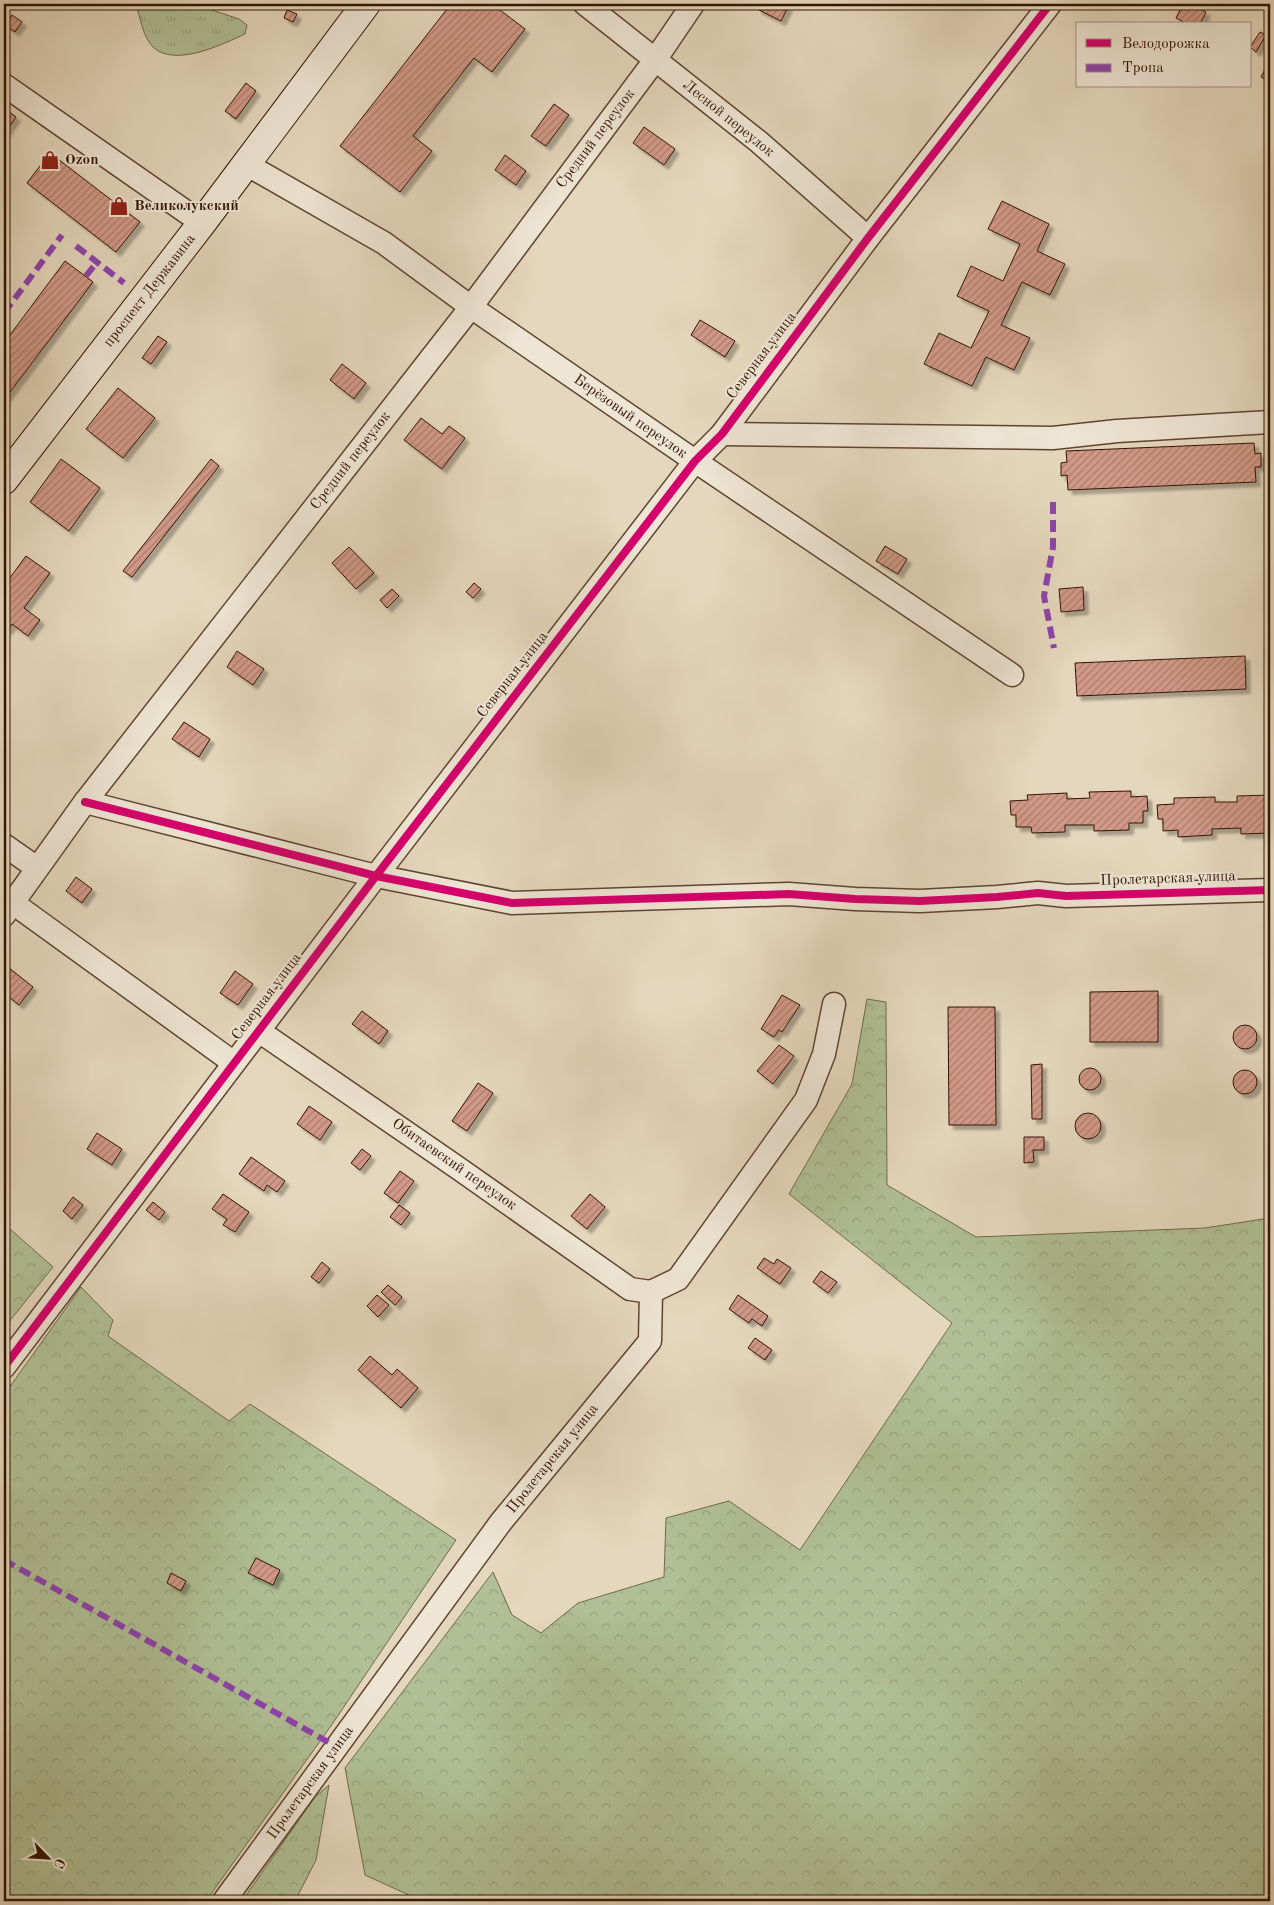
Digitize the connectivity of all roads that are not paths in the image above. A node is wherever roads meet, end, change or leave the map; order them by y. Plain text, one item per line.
1 (366, 4) edge
2 (585, 4) edge
3 (693, 4) edge
4 (1050, 4) edge
5 (655, 60) junction
6 (4, 85) edge
7 (246, 164) junction
8 (202, 223) junction
9 (868, 238) junction
10 (471, 307) junction
11 (1270, 422) edge
12 (722, 434) junction
13 (695, 461) junction
14 (4, 480) edge
15 (1012, 675) dead end
16 (85, 802) junction
17 (4, 845) edge
18 (37, 868) junction
19 (376, 876) junction
20 (1270, 890) edge
21 (9, 909) edge
22 (834, 1004) dead end
23 (259, 1031) junction
24 (234, 1063) junction
25 (651, 1292) junction
26 (4, 1367) edge
27 (224, 1901) edge

1 - 7 main road, проспект Державина
2 - 5 street, Лесной переулок
3 - 5 street, Средний переулок
4 - 9 street, Северная улица
5 - 9 street, Лесной переулок
5 - 10 street, Средний переулок
6 - 8 street
7 - 8 main road, проспект Державина
7 - 10 street, Берёзовый переулок
8 - 14 main road, проспект Державина
9 - 12 street, Северная улица
10 - 13 street, Берёзовый переулок
10 - 16 street, Средний переулок
11 - 12 street
12 - 13 street, Северная улица
13 - 15 street, Берёзовый переулок
13 - 19 street, Северная улица
16 - 18 street, Средний переулок
16 - 19 street, Пролетарская улица
17 - 18 street
18 - 21 street, Средний переулок
19 - 20 street, Пролетарская улица
19 - 23 street, Северная улица
21 - 24 street
22 - 25 street
23 - 24 street, Северная улица
23 - 25 street, Обитаевский переулок
24 - 26 street, Северная улица
25 - 27 street, Пролетарская улица

